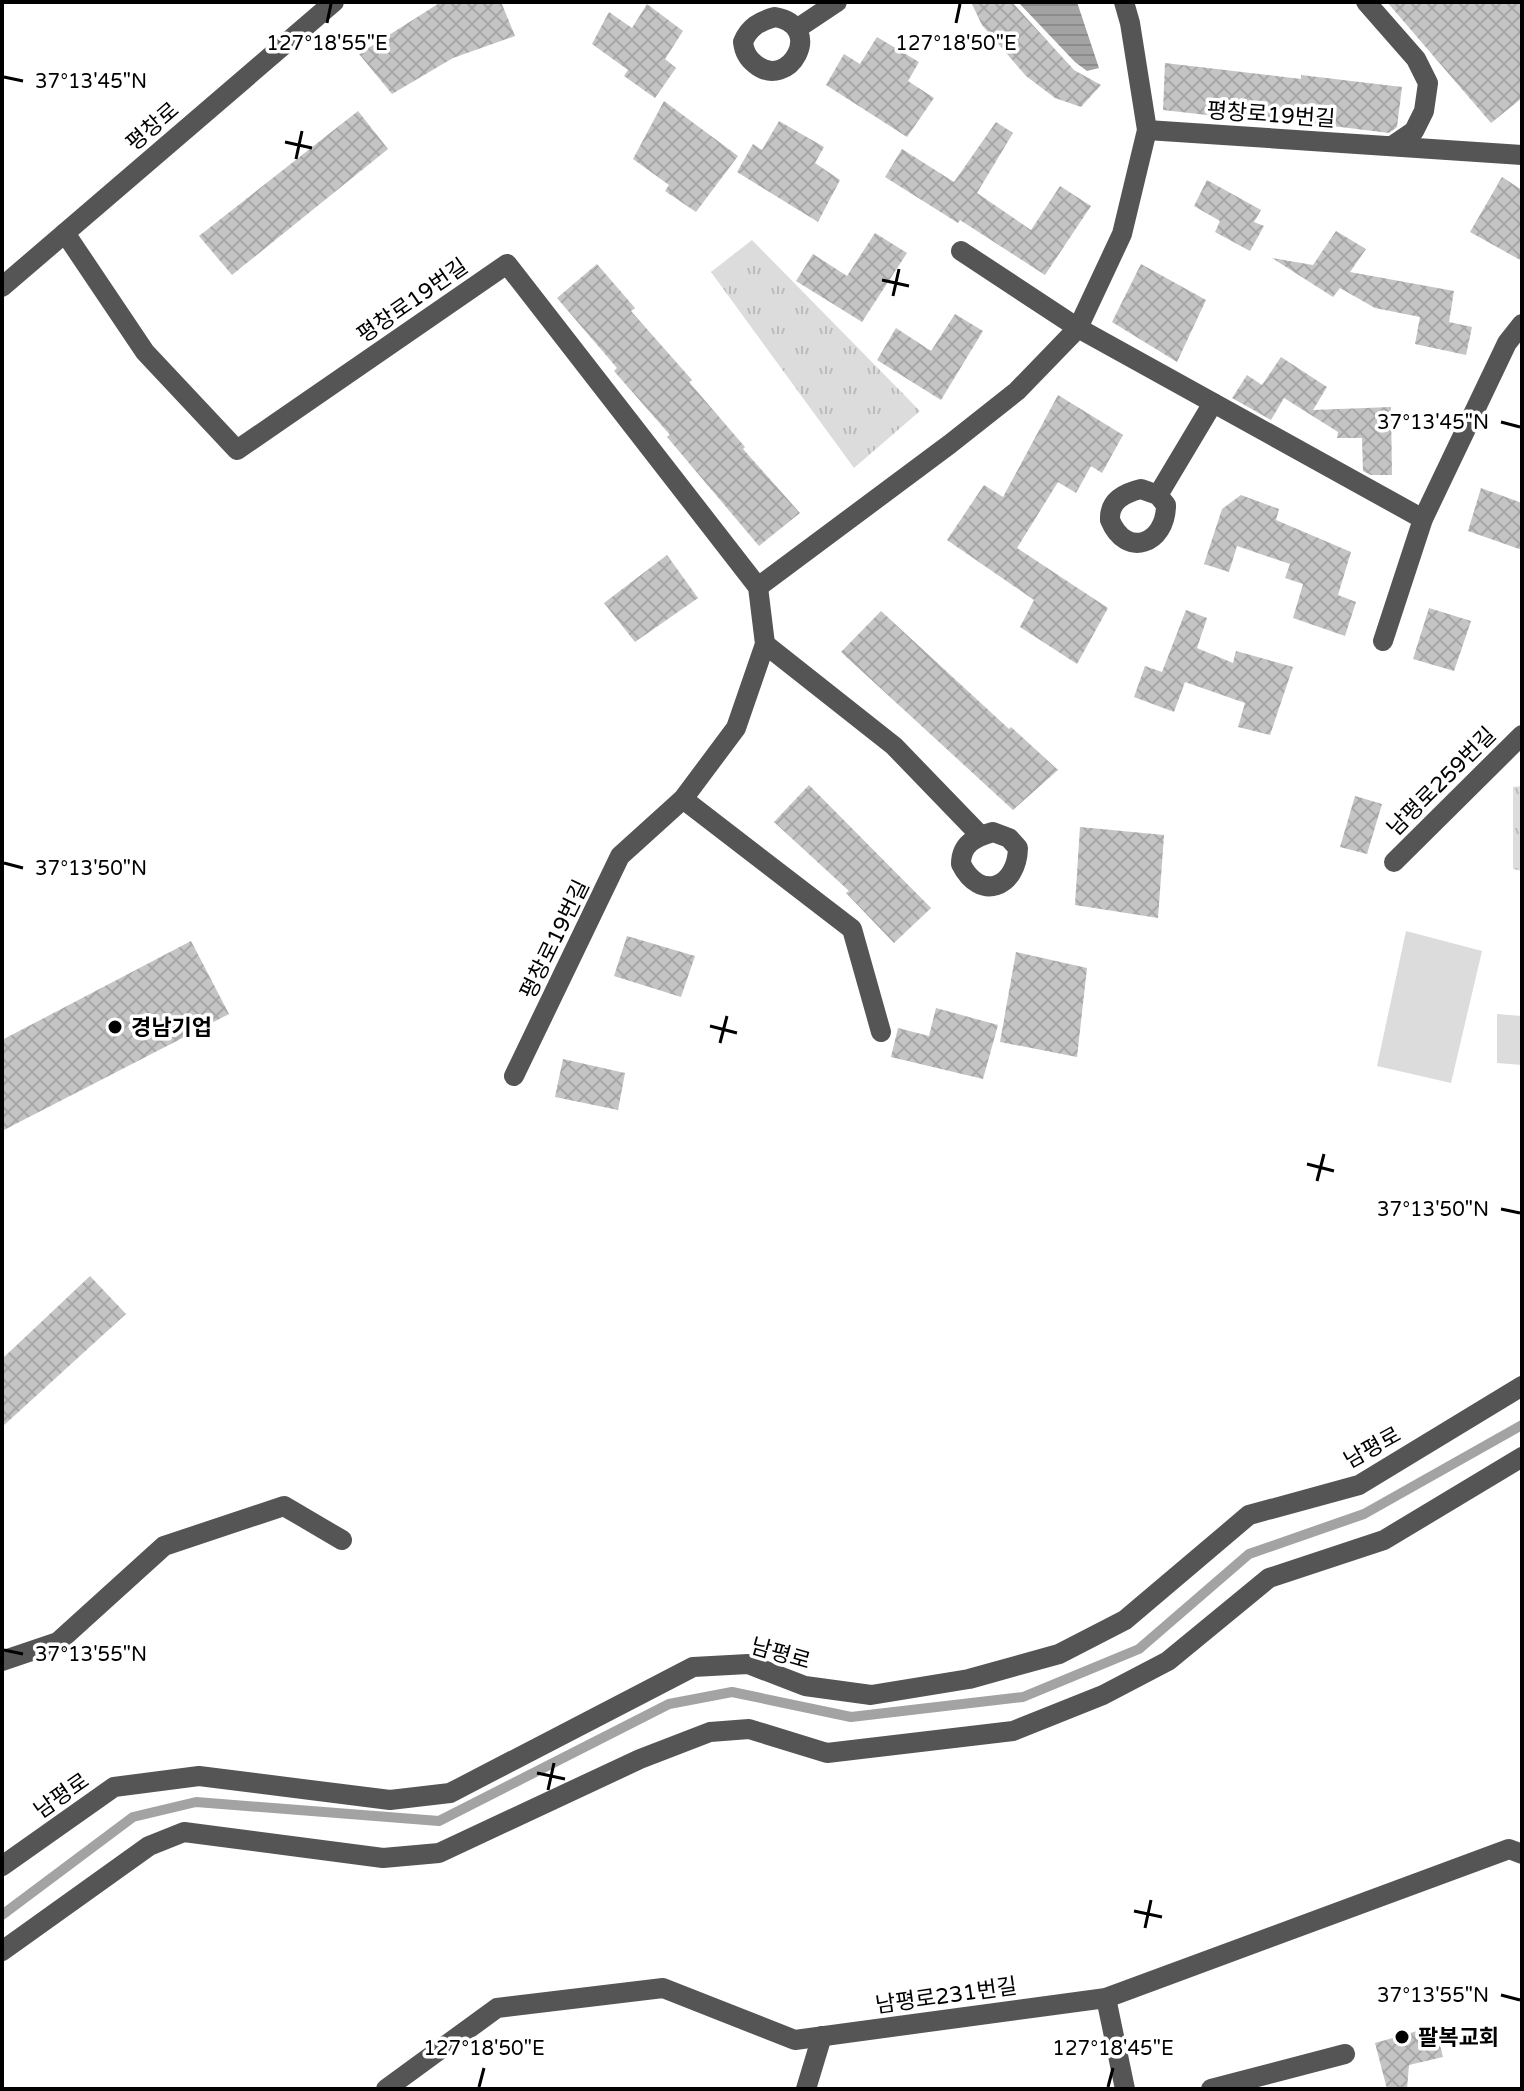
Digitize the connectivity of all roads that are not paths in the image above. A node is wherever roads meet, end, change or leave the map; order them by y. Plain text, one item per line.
1 (334, 2) edge
2 (837, 2) edge
3 (1124, 2) edge
4 (1366, 2) edge
5 (798, 28) dead end
6 (1147, 130) junction
7 (1392, 146) junction
8 (1522, 155) edge
9 (65, 233) junction
10 (961, 251) dead end
11 (2, 287) edge
12 (1522, 324) edge
13 (1078, 328) junction
14 (1213, 403) junction
15 (1158, 495) dead end
16 (1423, 519) junction
17 (758, 587) junction
18 (1383, 641) dead end
19 (765, 644) junction
20 (1522, 735) edge
21 (683, 799) junction
22 (980, 835) dead end
23 (1394, 862) dead end
24 (881, 1032) dead end
25 (514, 1076) dead end
26 (1522, 1386) edge
27 (1522, 1457) edge
28 (342, 1540) dead end
29 (2, 1661) edge
30 (1522, 1854) edge
31 (2, 1866) edge
32 (2, 1951) edge
33 (1106, 1998) junction
34 (822, 2036) junction
35 (1345, 2054) dead end
36 (386, 2089) edge
37 (806, 2089) edge
38 (1125, 2089) edge
39 (1211, 2089) edge

1 - 9 street, 평창로
2 - 5 street
3 - 6 street
4 - 7 street
6 - 7 street, 평창로19번길
6 - 13 street
7 - 8 street, 평창로19번길
9 - 11 street, 평창로
9 - 17 street, 평창로19번길
10 - 13 street
12 - 16 street
13 - 14 street
13 - 17 street
14 - 15 street
14 - 16 street
16 - 18 street
17 - 19 street, 평창로19번길
19 - 21 street, 평창로19번길
19 - 22 street
20 - 23 street, 남평로259번길
21 - 24 street
21 - 25 street, 평창로19번길
26 - 31 street, 남평로
27 - 32 street
28 - 29 street
30 - 33 street, 남평로231번길
33 - 34 street, 남평로231번길
33 - 38 street
34 - 36 street, 남평로231번길
34 - 37 street
35 - 39 street

